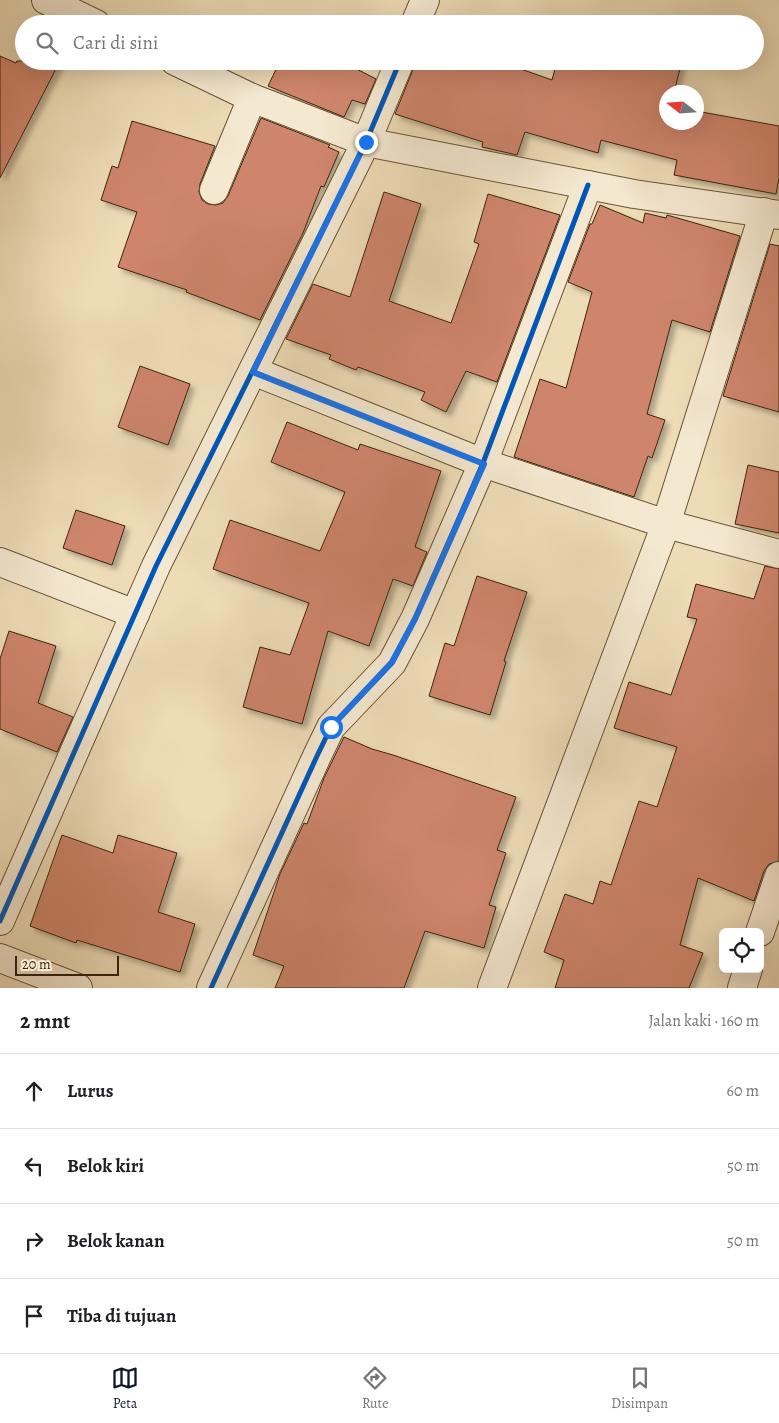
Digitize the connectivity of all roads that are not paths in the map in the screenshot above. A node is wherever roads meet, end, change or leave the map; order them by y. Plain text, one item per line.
1 (46, 0) edge
2 (425, 0) edge
3 (77, 15) edge
4 (419, 15) edge
5 (194, 70) edge
6 (396, 70) edge
7 (252, 98) junction
8 (366, 142) junction
9 (588, 184) junction
10 (214, 190) dead end
11 (771, 214) edge
12 (253, 372) junction
13 (484, 464) junction
14 (666, 524) junction
15 (779, 554) edge
16 (0, 562) edge
17 (135, 614) junction
18 (779, 876) edge
19 (0, 921) edge
20 (761, 928) edge
21 (0, 958) edge
22 (747, 973) edge
23 (78, 988) edge
24 (211, 988) edge
25 (492, 988) edge
26 (742, 988) edge

1 - 3 street
2 - 4 street
5 - 7 street
6 - 8 street
7 - 8 street
7 - 10 street
8 - 9 street
8 - 12 street
9 - 11 street
9 - 13 street
11 - 14 street
12 - 13 street
12 - 17 street
13 - 14 street
13 - 24 street
14 - 15 street
14 - 25 street
16 - 17 street
17 - 19 street
18 - 20 street
21 - 23 street
22 - 26 street

